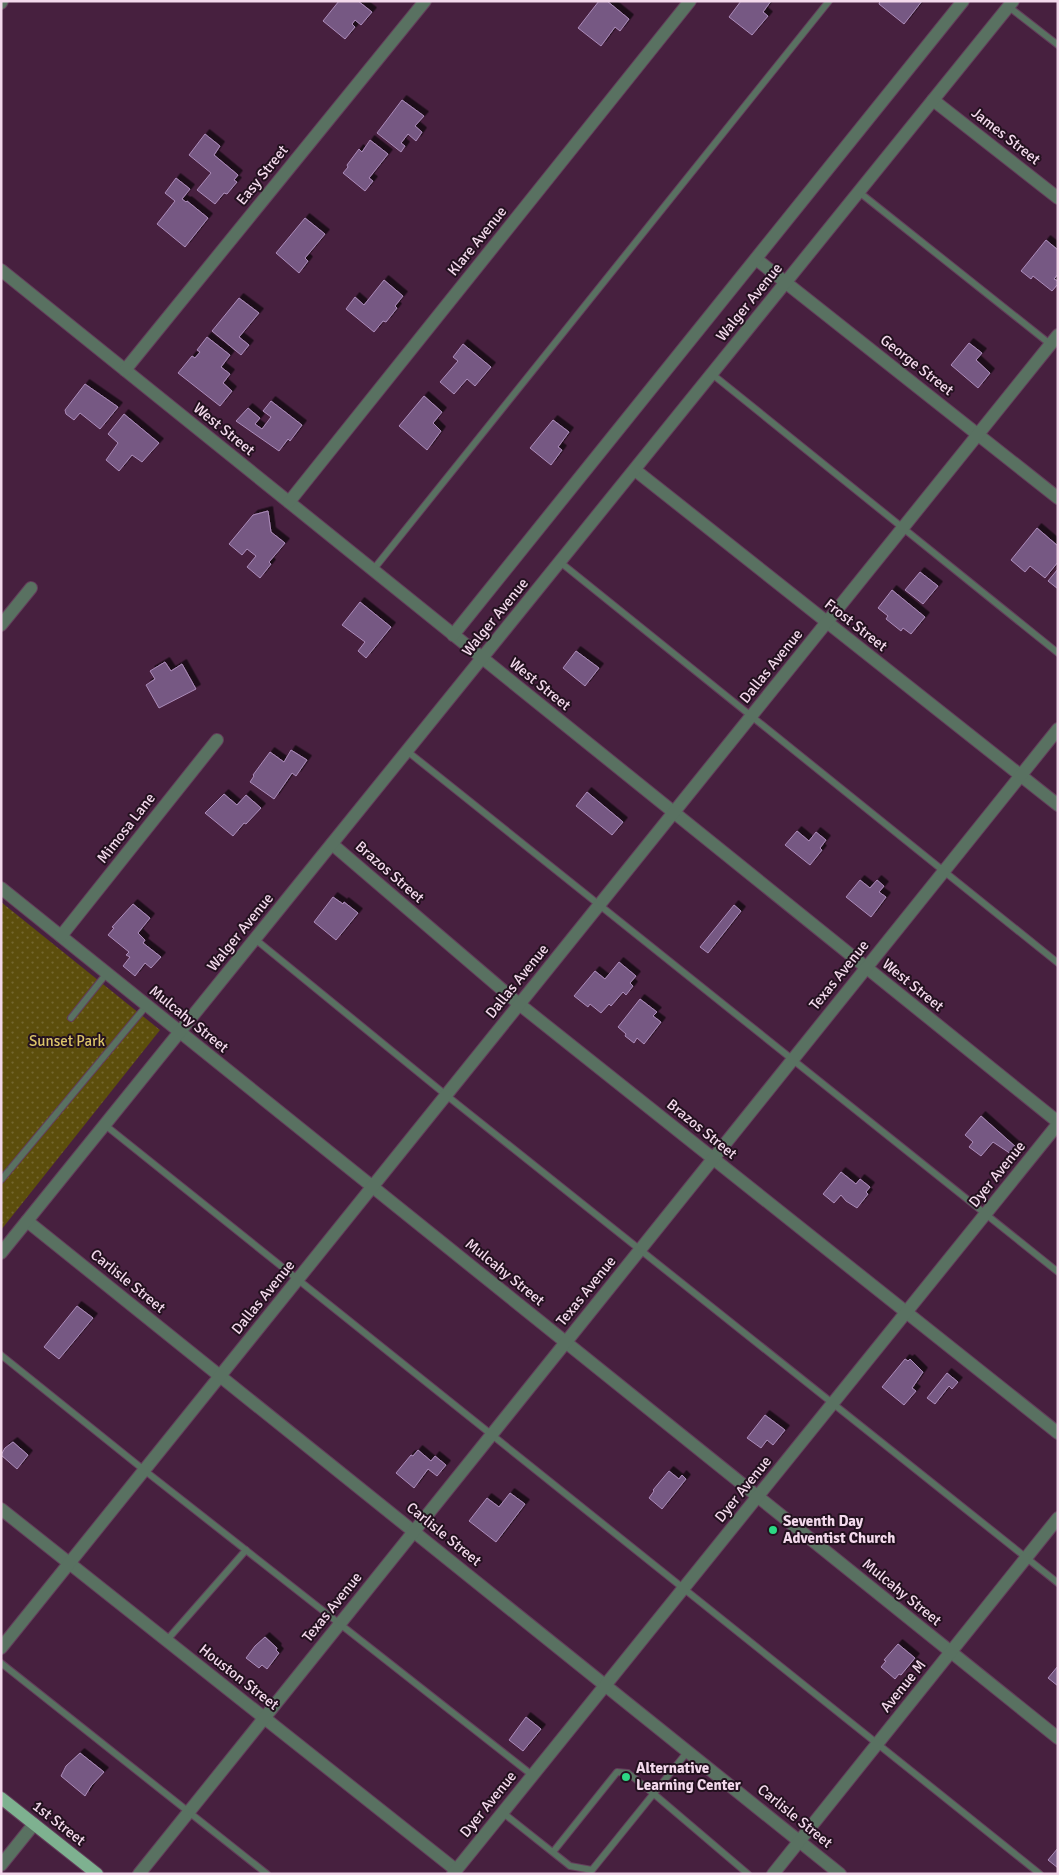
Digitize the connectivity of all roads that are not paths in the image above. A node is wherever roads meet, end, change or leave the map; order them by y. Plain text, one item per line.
1 (425, 1) edge
2 (690, 1) edge
3 (829, 1) edge
4 (963, 1) edge
5 (1011, 4) edge
6 (1058, 45) edge
7 (933, 100) junction
8 (859, 192) junction
9 (1058, 198) edge
10 (756, 259) junction
11 (1, 270) edge
12 (786, 282) junction
13 (1054, 339) edge
14 (125, 370) junction
15 (712, 374) junction
16 (978, 434) junction
17 (634, 470) junction
18 (1058, 498) edge
19 (288, 502) junction
20 (903, 528) junction
21 (560, 562) junction
22 (373, 570) junction
23 (31, 588) dead end
24 (827, 622) junction
25 (1, 625) edge
26 (454, 635) junction
27 (1058, 653) edge
28 (482, 658) junction
29 (751, 716) junction
30 (1058, 729) edge
31 (217, 740) dead end
32 (407, 750) junction
33 (1021, 775) junction
34 (1058, 805) edge
35 (674, 812) junction
36 (332, 844) junction
37 (944, 871) junction
38 (1, 888) edge
39 (599, 904) junction
40 (61, 936) junction
41 (255, 939) junction
42 (1058, 963) edge
43 (866, 968) junction
44 (107, 973) junction
45 (519, 1004) junction
46 (147, 1005) junction
47 (70, 1018) dead end
48 (180, 1032) junction
49 (793, 1059) junction
50 (446, 1095) junction
51 (1058, 1123) edge
52 (105, 1125) junction
53 (713, 1158) junction
54 (1, 1180) edge
55 (372, 1186) junction
56 (986, 1214) junction
57 (27, 1220) junction
58 (640, 1249) junction
59 (1, 1253) edge
60 (1058, 1272) edge
61 (298, 1280) junction
62 (906, 1312) junction
63 (566, 1342) junction
64 (1, 1355) edge
65 (220, 1376) junction
66 (832, 1403) junction
67 (1058, 1433) edge
68 (491, 1435) junction
69 (144, 1470) junction
70 (757, 1496) junction
71 (1, 1509) edge
72 (1058, 1518) edge
73 (414, 1531) junction
74 (246, 1550) junction
75 (1026, 1558) junction
76 (69, 1563) junction
77 (1058, 1583) edge
78 (683, 1588) junction
79 (340, 1624) junction
80 (167, 1640) junction
81 (1, 1648) edge
82 (950, 1652) junction
83 (1, 1663) edge
84 (605, 1685) junction
85 (264, 1718) junction
86 (1058, 1738) edge
87 (877, 1744) junction
88 (688, 1751) junction
89 (532, 1775) junction
90 (654, 1794) junction
91 (1, 1798) edge
92 (189, 1812) junction
93 (502, 1812) junction
94 (34, 1824) junction
95 (799, 1841) junction
96 (553, 1852) junction
97 (1, 1865) edge
98 (454, 1872) edge
99 (97, 1874) edge
100 (139, 1874) edge
101 (267, 1874) edge
102 (748, 1874) edge
103 (772, 1874) edge
104 (840, 1874) edge
105 (1040, 1874) edge

1 - 14 street, Easy Street
2 - 19 street, Klare Avenue
3 - 22 lane
4 - 10 street, Walger Avenue
5 - 6 lane
5 - 7 street, Walger Avenue
7 - 8 street, Walger Avenue
7 - 9 street, James Street
8 - 12 street, Walger Avenue
8 - 13 lane
10 - 12 street, George Street
10 - 26 street, Walger Avenue
11 - 14 street, West Street
12 - 15 street, Walger Avenue
12 - 16 street, George Street
13 - 16 street, Dallas Avenue
14 - 19 street, West Street
15 - 17 street, Walger Avenue
15 - 20 lane
16 - 18 street, George Street
16 - 20 street, Dallas Avenue
17 - 21 street, Walger Avenue
17 - 24 street, Frost Street
19 - 22 street, West Street
20 - 24 street, Dallas Avenue
20 - 27 lane
21 - 28 street, Walger Avenue
21 - 29 lane
22 - 26 street, West Street
23 - 25 street
24 - 29 street, Dallas Avenue
24 - 33 street, Frost Street
26 - 28 street, West Street
28 - 32 street, Walger Avenue
28 - 35 street, West Street
29 - 35 street, Dallas Avenue
29 - 37 lane
30 - 33 street, Texas Avenue
31 - 40 street, Mimosa Lane
32 - 36 street, Walger Avenue
32 - 39 lane
33 - 34 street, Frost Street
33 - 37 street, Texas Avenue
35 - 39 street, Dallas Avenue
35 - 43 street, West Street
36 - 41 street, Walger Avenue
36 - 45 street, Brazos Street
37 - 42 lane
37 - 43 street, Texas Avenue
38 - 40 street, Mulcahy Street
39 - 45 street, Dallas Avenue
39 - 49 lane
40 - 44 street, Mulcahy Street
41 - 48 street, Walger Avenue
41 - 50 lane
43 - 49 street, Texas Avenue
43 - 51 street, West Street
44 - 46 street, Mulcahy Street
44 - 47 lane
45 - 50 street, Dallas Avenue
45 - 53 street, Brazos Street
46 - 48 street, Mulcahy Street
46 - 54 lane
48 - 52 street, Walger Avenue
48 - 55 street, Mulcahy Street
49 - 53 street, Texas Avenue
49 - 56 lane
50 - 55 street, Dallas Avenue
50 - 58 lane
51 - 56 street, Dyer Avenue
52 - 57 street, Walger Avenue
52 - 61 lane
53 - 58 street, Texas Avenue
53 - 62 street, Brazos Street
55 - 61 street, Dallas Avenue
55 - 63 street, Mulcahy Street
56 - 60 lane
56 - 62 street, Dyer Avenue
57 - 59 street, Walger Avenue
57 - 65 street, Carlisle Street
58 - 63 street, Texas Avenue
58 - 66 lane
61 - 65 street, Dallas Avenue
61 - 68 lane
62 - 66 street, Dyer Avenue
62 - 67 street, Brazos Street
63 - 68 street, Texas Avenue
63 - 70 street, Mulcahy Street
64 - 69 lane
65 - 69 street, Dallas Avenue
65 - 73 street, Carlisle Street
66 - 70 street, Dyer Avenue
66 - 75 lane
68 - 73 street, Texas Avenue
68 - 78 lane
69 - 74 lane
69 - 76 street, Dallas Avenue
70 - 78 street, Dyer Avenue
70 - 82 street, Mulcahy Street
71 - 76 street, Houston Street
72 - 75 street, Avenue M
73 - 79 street, Texas Avenue
73 - 84 street, Carlisle Street
74 - 79 lane
74 - 80 lane
75 - 77 lane
75 - 82 street, Avenue M
76 - 80 street, Houston Street
76 - 81 street, Dallas Avenue
78 - 84 street, Dyer Avenue
78 - 87 lane
79 - 85 street, Texas Avenue
79 - 89 lane
80 - 85 street, Houston Street
82 - 86 street, Mulcahy Street
82 - 87 street, Avenue M
83 - 92 lane
84 - 88 street, Carlisle Street
84 - 89 street, Dyer Avenue
85 - 92 street, Texas Avenue
85 - 98 street, Houston Street
87 - 95 street, Avenue M
87 - 105 lane
88 - 90 lane
88 - 95 street, Carlisle Street
89 - 93 street, Dyer Avenue
90 - 96 lane
90 - 96 lane
90 - 102 lane
91 - 94 main road, 1st Street
92 - 100 street, Texas Avenue
92 - 101 lane
93 - 96 lane
93 - 98 street, Dyer Avenue
94 - 97 street
94 - 99 main road, 1st Street
95 - 103 street, Avenue M
95 - 104 street, Carlisle Street

